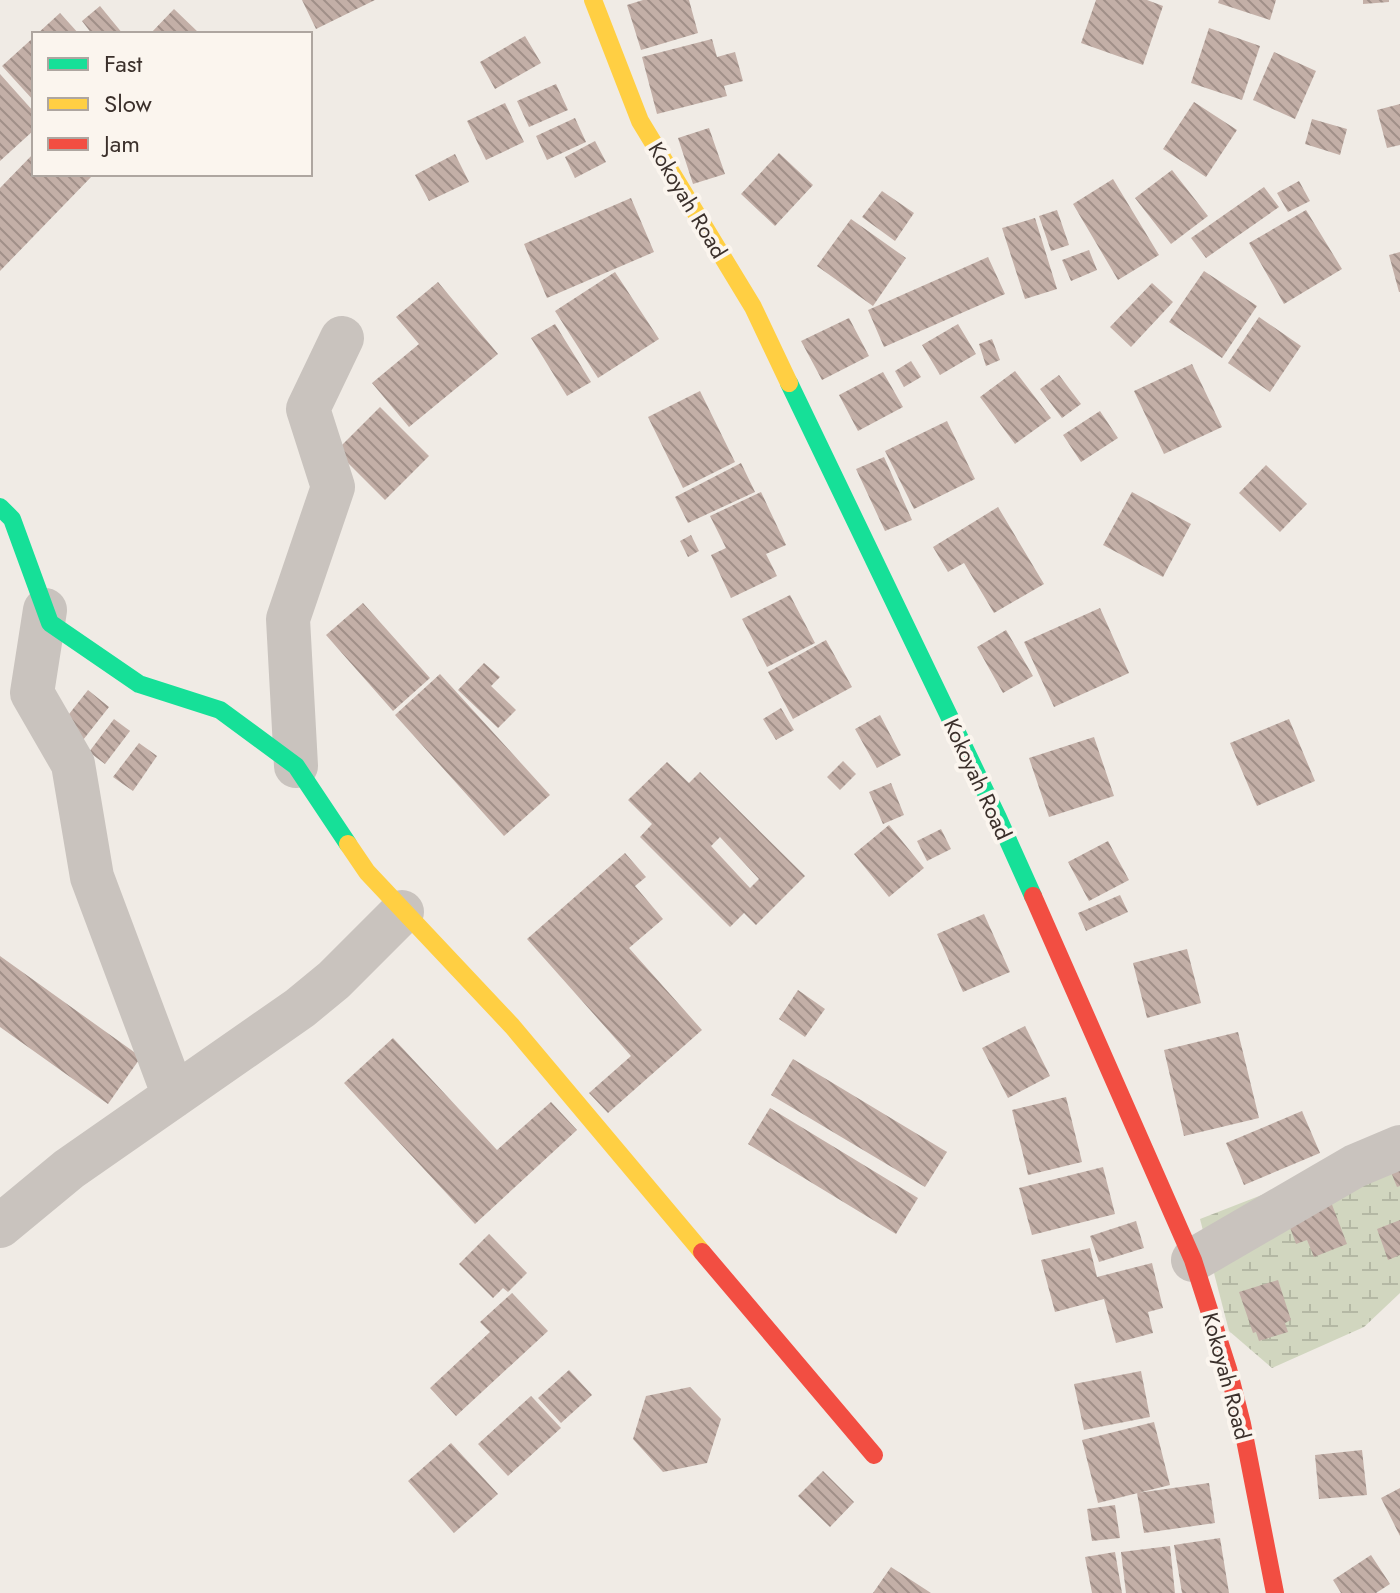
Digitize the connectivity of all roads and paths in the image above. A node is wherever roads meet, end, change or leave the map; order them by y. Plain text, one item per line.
1 (593, 0) edge
2 (342, 338) dead end
3 (0, 507) edge
4 (45, 610) junction
5 (296, 766) junction
6 (402, 912) junction
7 (174, 1096) junction
8 (1400, 1147) edge
9 (0, 1226) edge
10 (1193, 1260) junction
11 (874, 1455) dead end
12 (1275, 1593) edge

1 - 10 street, Kokoyah Road
2 - 5 street
3 - 4 street
4 - 5 street
4 - 7 street
5 - 6 street
6 - 7 street
6 - 11 street
7 - 9 street
8 - 10 street
10 - 12 street, Kokoyah Road

